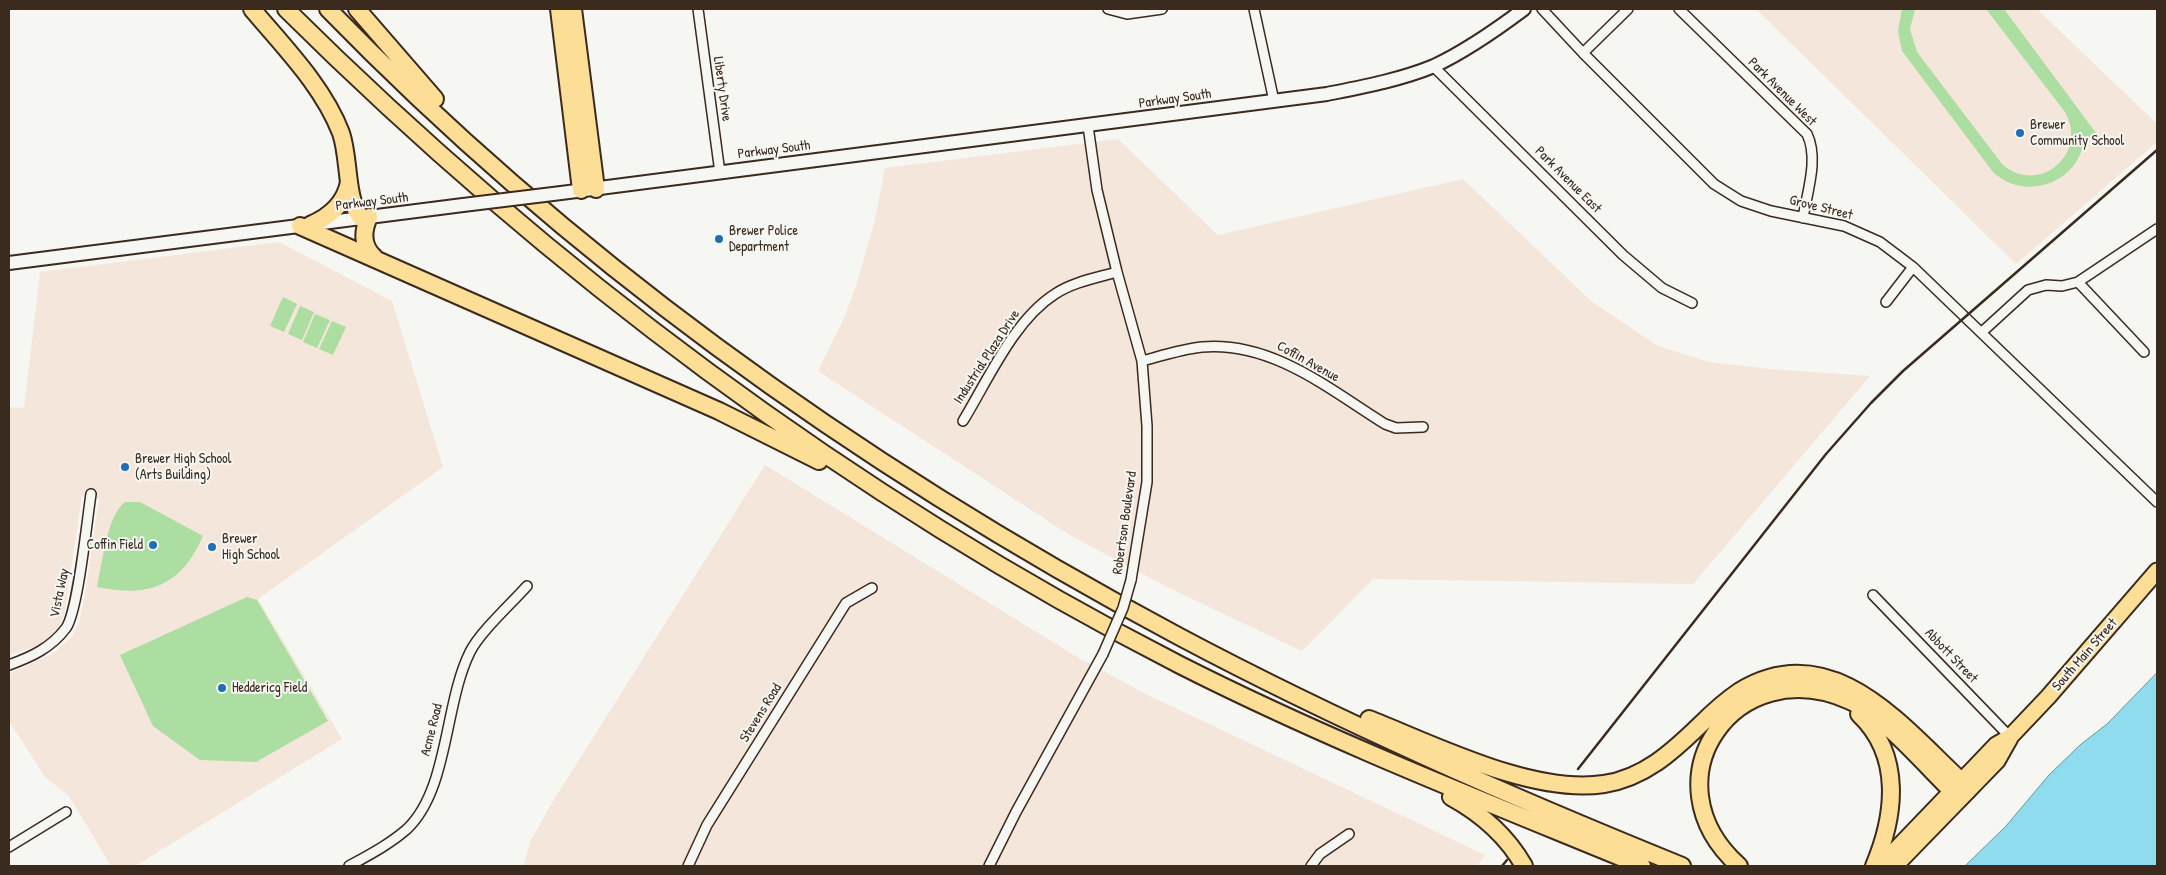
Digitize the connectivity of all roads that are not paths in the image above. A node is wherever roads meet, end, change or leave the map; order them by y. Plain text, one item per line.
1 (252, 9) edge
2 (286, 9) edge
3 (328, 9) edge
4 (357, 9) edge
5 (559, 9) edge
6 (573, 9) edge
7 (698, 9) edge
8 (1108, 9) edge
9 (1162, 9) edge
10 (1254, 9) edge
11 (1524, 9) edge
12 (1542, 9) edge
13 (1628, 9) edge
14 (1679, 9) edge
15 (1583, 53) junction
16 (1433, 66) junction
17 (1274, 101) junction
18 (1088, 126) junction
19 (500, 172) junction
20 (720, 173) junction
21 (349, 175) junction
22 (588, 190) junction
23 (365, 218) junction
24 (1802, 218) junction
25 (305, 226) junction
26 (2157, 229) edge
27 (380, 260) junction
28 (9, 263) edge
29 (1913, 267) junction
30 (1116, 272) junction
31 (2078, 282) junction
32 (1886, 302) dead end
33 (1692, 303) dead end
34 (1982, 332) junction
35 (2144, 352) dead end
36 (1142, 361) junction
37 (963, 421) dead end
38 (1423, 427) dead end
39 (91, 494) dead end
40 (2157, 502) edge
41 (949, 534) junction
42 (2157, 571) edge
43 (527, 586) dead end
44 (872, 588) dead end
45 (1872, 595) dead end
46 (9, 664) edge
47 (1239, 668) junction
48 (1824, 692) junction
49 (2010, 737) junction
50 (1374, 756) junction
51 (1960, 790) junction
52 (66, 812) dead end
53 (1349, 834) dead end
54 (9, 847) edge
55 (350, 866) edge
56 (688, 866) edge
57 (989, 866) edge
58 (1311, 866) edge
59 (1524, 866) edge
60 (1642, 866) edge
61 (1682, 866) edge
62 (1739, 866) edge
63 (1874, 866) edge
64 (1880, 866) edge
65 (1895, 866) edge

1 - 21 highway
2 - 41 highway
3 - 19 highway
4 - 19 highway
5 - 22 highway
6 - 22 highway
7 - 20 street, Liberty Drive
8 - 9 street
10 - 17 street
11 - 16 main road, Parkway South
12 - 15 street, Grove Street
13 - 15 street
14 - 24 street, Park Avenue West
15 - 24 street, Grove Street
16 - 17 main road, Parkway South
16 - 33 street, Park Avenue East
17 - 18 main road, Parkway South
18 - 20 main road, Parkway South
18 - 30 street, Robertson Boulevard
19 - 47 highway
20 - 22 main road, Parkway South
21 - 23 highway
21 - 25 highway
22 - 23 main road, Parkway South, bridge
23 - 25 main road, Parkway South
23 - 27 highway
24 - 29 street, Grove Street
25 - 27 highway
25 - 28 main road, Parkway South
26 - 31 street
27 - 41 highway
29 - 32 street
29 - 34 street, Grove Street
30 - 36 street, Robertson Boulevard
30 - 37 street, Industrial Plaza Drive
31 - 34 street
31 - 35 street
34 - 40 street, Grove Street
36 - 38 street, Coffin Avenue
36 - 57 street, Robertson Boulevard, bridge
39 - 46 street, Vista Way
41 - 50 highway
42 - 49 main road, South Main Street
43 - 55 street, Acme Road
44 - 56 street, Stevens Road
45 - 49 street, Abbott Street
47 - 51 highway
47 - 61 highway
48 - 51 highway
48 - 62 highway
48 - 63 highway
49 - 51 main road, South Main Street
50 - 59 highway
50 - 60 highway
51 - 64 main road, South Main Street
51 - 65 main road, South Main Street
52 - 54 street
53 - 58 street

